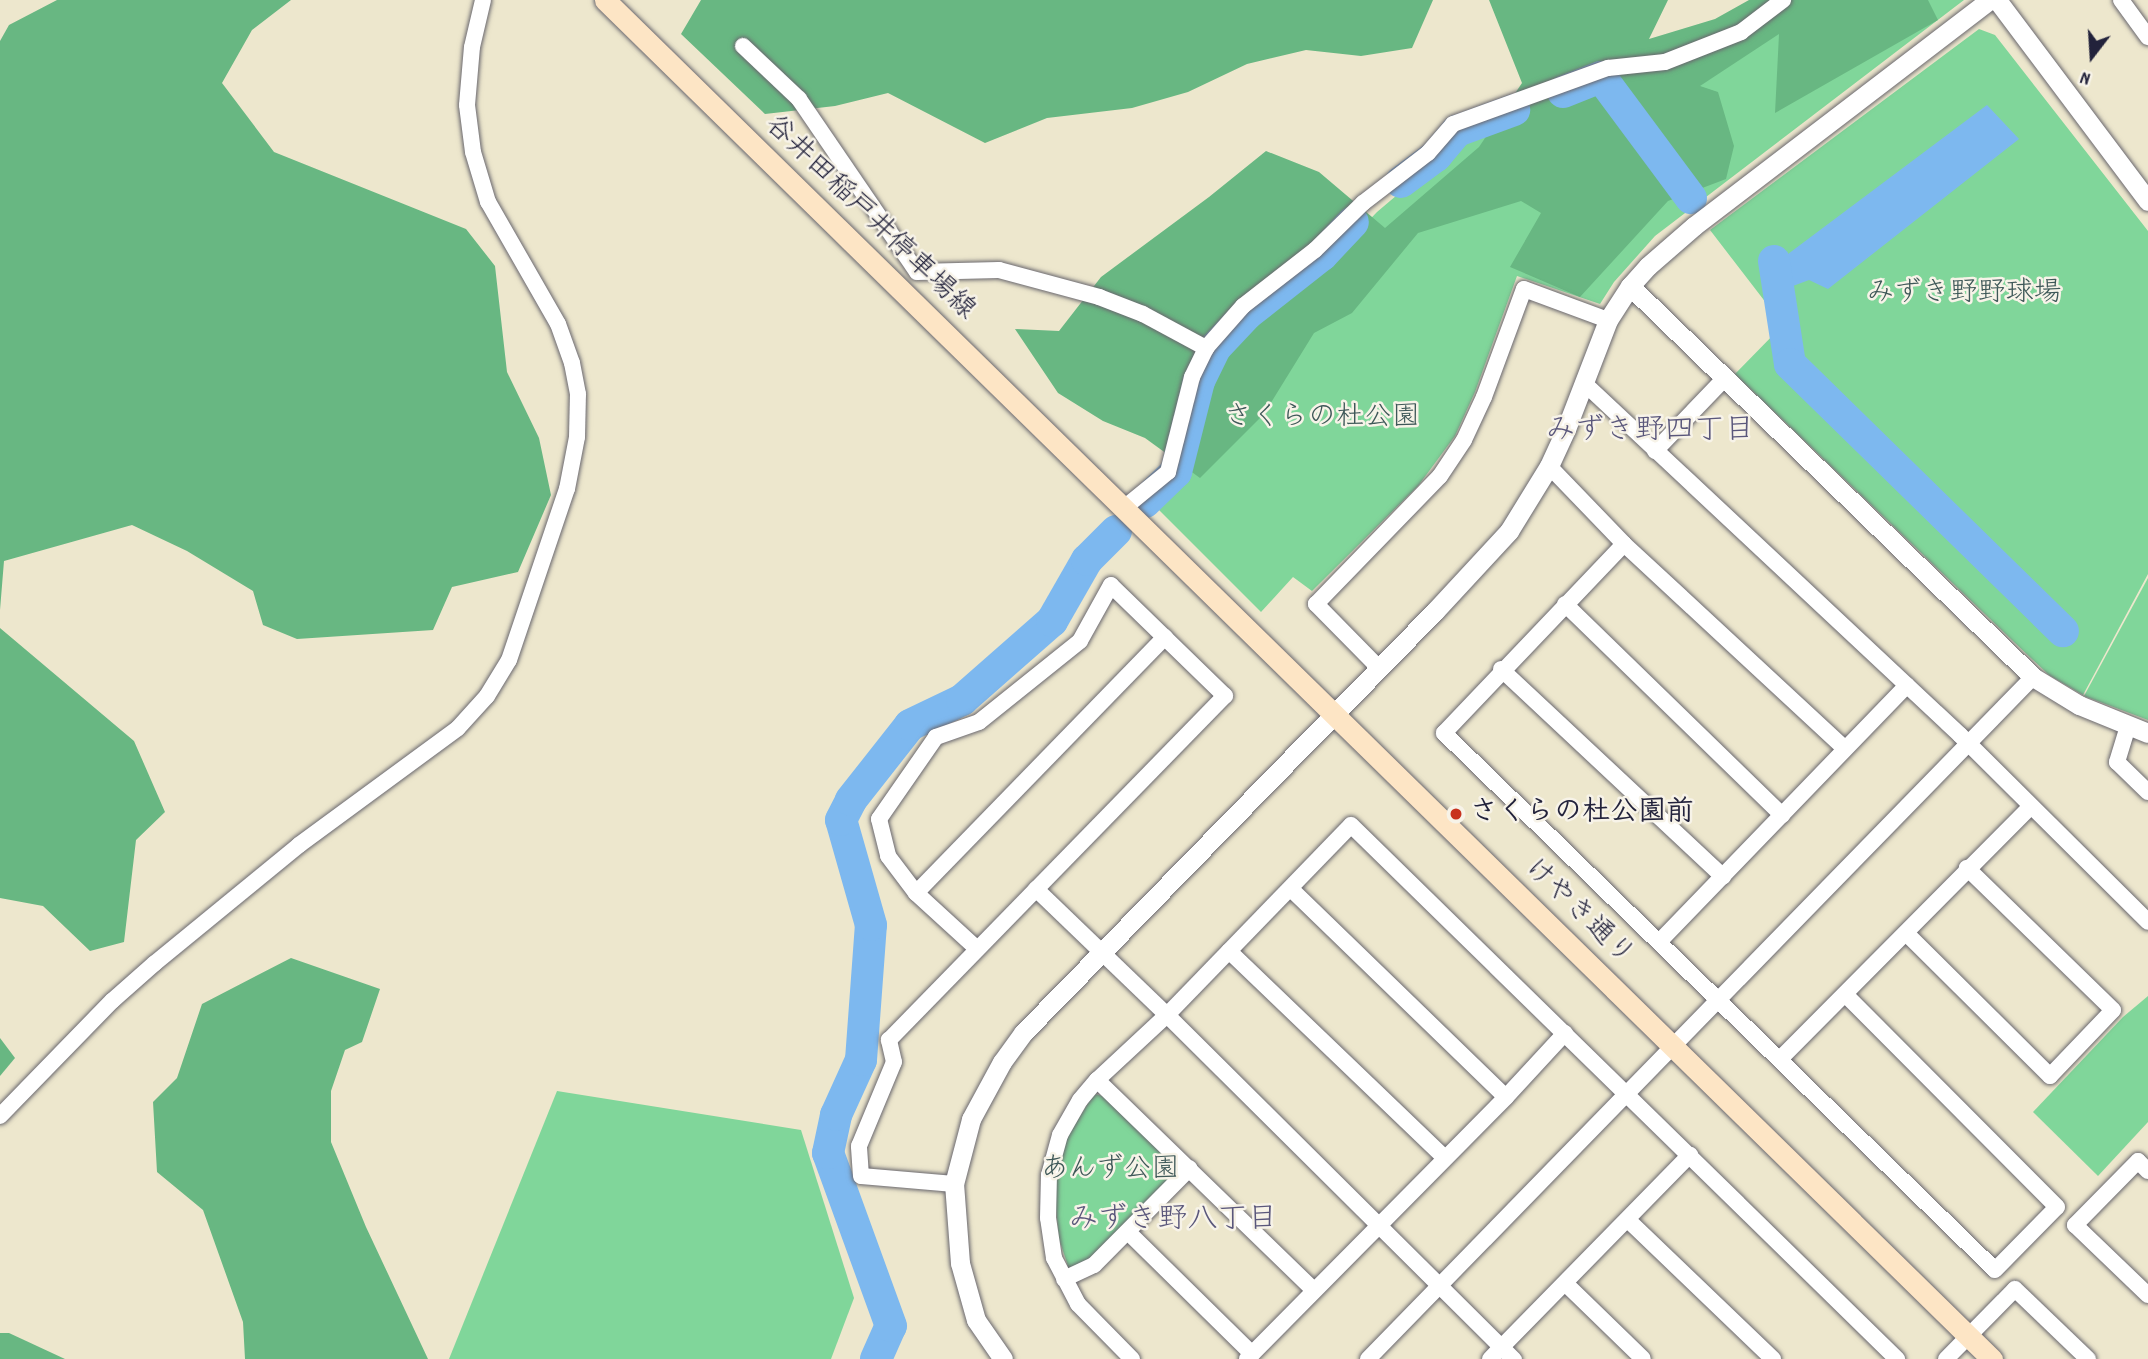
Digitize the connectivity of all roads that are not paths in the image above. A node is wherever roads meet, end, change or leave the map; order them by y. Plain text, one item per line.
1 (483, 0) edge
2 (605, 0) edge
3 (1783, 0) edge
4 (1990, 0) edge
5 (1997, 0) edge
6 (2121, 0) edge
7 (2148, 9) edge
8 (2137, 23) junction
9 (2148, 37) edge
10 (743, 46) dead end
11 (2148, 201) edge
12 (917, 272) junction
13 (1630, 286) junction
14 (901, 288) junction
15 (1608, 320) junction
16 (1206, 348) junction
17 (1725, 378) junction
18 (1584, 383) junction
19 (1655, 451) junction
20 (1549, 466) junction
21 (1094, 479) joint
22 (1124, 508) junction
23 (1624, 544) junction
24 (1565, 604) junction
25 (1165, 637) junction
26 (1379, 668) junction
27 (1501, 669) junction
28 (2033, 677) junction
29 (1907, 685) junction
30 (1334, 714) junction
31 (2129, 726) junction
32 (2148, 733) edge
33 (1969, 743) junction
34 (1845, 749) junction
35 (2148, 792) edge
36 (2031, 806) junction
37 (1782, 815) junction
38 (1967, 868) junction
39 (1723, 877) junction
40 (1035, 889) junction
41 (1291, 889) junction
42 (916, 893) junction
43 (2148, 922) edge
44 (1906, 933) junction
45 (1659, 942) junction
46 (976, 948) junction
47 (1230, 951) junction
48 (1103, 952) junction
49 (1846, 995) junction
50 (1718, 1000) junction
51 (1167, 1015) junction
52 (1565, 1033) junction
53 (1674, 1047) junction
54 (1780, 1059) junction
55 (1097, 1080) junction
56 (1627, 1094) junction
57 (1507, 1097) junction
58 (0, 1116) edge
59 (1690, 1156) junction
60 (1444, 1157) junction
61 (1190, 1168) junction
62 (2148, 1171) edge
63 (954, 1184) junction
64 (1628, 1220) junction
65 (1378, 1225) junction
66 (1128, 1233) junction
67 (1064, 1279) junction
68 (1566, 1284) junction
69 (1440, 1285) junction
70 (1314, 1290) junction
71 (2148, 1295) edge
72 (1969, 1335) junction
73 (1502, 1347) junction
74 (1249, 1356) edge
75 (1003, 1359) edge
76 (1132, 1359) edge
77 (1368, 1359) edge
78 (1490, 1359) edge
79 (1514, 1359) edge
80 (1643, 1359) edge
81 (1773, 1359) edge
82 (1897, 1359) edge
83 (1946, 1359) edge
84 (1992, 1359) edge
85 (2088, 1359) edge

1 - 58 street
2 - 14 main road, 谷井田稲戸井停車場線
3 - 16 street
4 - 13 street
5 - 11 street
6 - 8 street
7 - 8 street
8 - 9 street
10 - 12 street
12 - 14 street
12 - 16 street
13 - 15 street
13 - 17 street
14 - 21 main road, 谷井田稲戸井停車場線
15 - 18 street
15 - 26 street
16 - 22 street
17 - 19 street
17 - 28 street
18 - 19 street
18 - 20 street
19 - 29 street
20 - 23 street
20 - 26 street
21 - 22 main road, けやき通り
22 - 30 main road, けやき通り
23 - 24 street
23 - 34 street
24 - 27 street
24 - 37 street
25 - 40 street
25 - 42 street
25 - 42 street
26 - 30 street
27 - 39 street
27 - 45 street
28 - 31 street
28 - 33 street
29 - 33 street
29 - 34 street
30 - 48 street
30 - 53 main road, けやき通り
31 - 32 street
31 - 35 street
33 - 36 street
33 - 50 street
34 - 37 street
36 - 38 street
36 - 43 street
37 - 39 street
38 - 44 street
38 - 44 street
39 - 45 street
40 - 46 street
40 - 48 street
41 - 47 street
41 - 52 street
41 - 57 street
42 - 46 street
44 - 49 street
45 - 50 street
46 - 63 street
47 - 51 street
47 - 60 street
48 - 51 street
48 - 63 street
49 - 54 street
49 - 54 street
50 - 53 street
50 - 54 street
51 - 55 street
51 - 65 street
52 - 56 street
52 - 57 street
53 - 56 street
53 - 72 main road, けやき通り
55 - 61 street
55 - 67 street
56 - 59 street
56 - 69 street
57 - 60 street
59 - 64 street
59 - 82 street
60 - 65 street
61 - 66 street
61 - 70 street
62 - 71 street
63 - 75 street
64 - 68 street
64 - 81 street
65 - 69 street
65 - 70 street
66 - 67 street
66 - 74 street
67 - 76 street
68 - 73 street
68 - 80 street
69 - 73 street
69 - 77 street
70 - 74 street
72 - 83 street
72 - 84 main road, けやき通り
72 - 85 street
73 - 78 street
73 - 79 street

